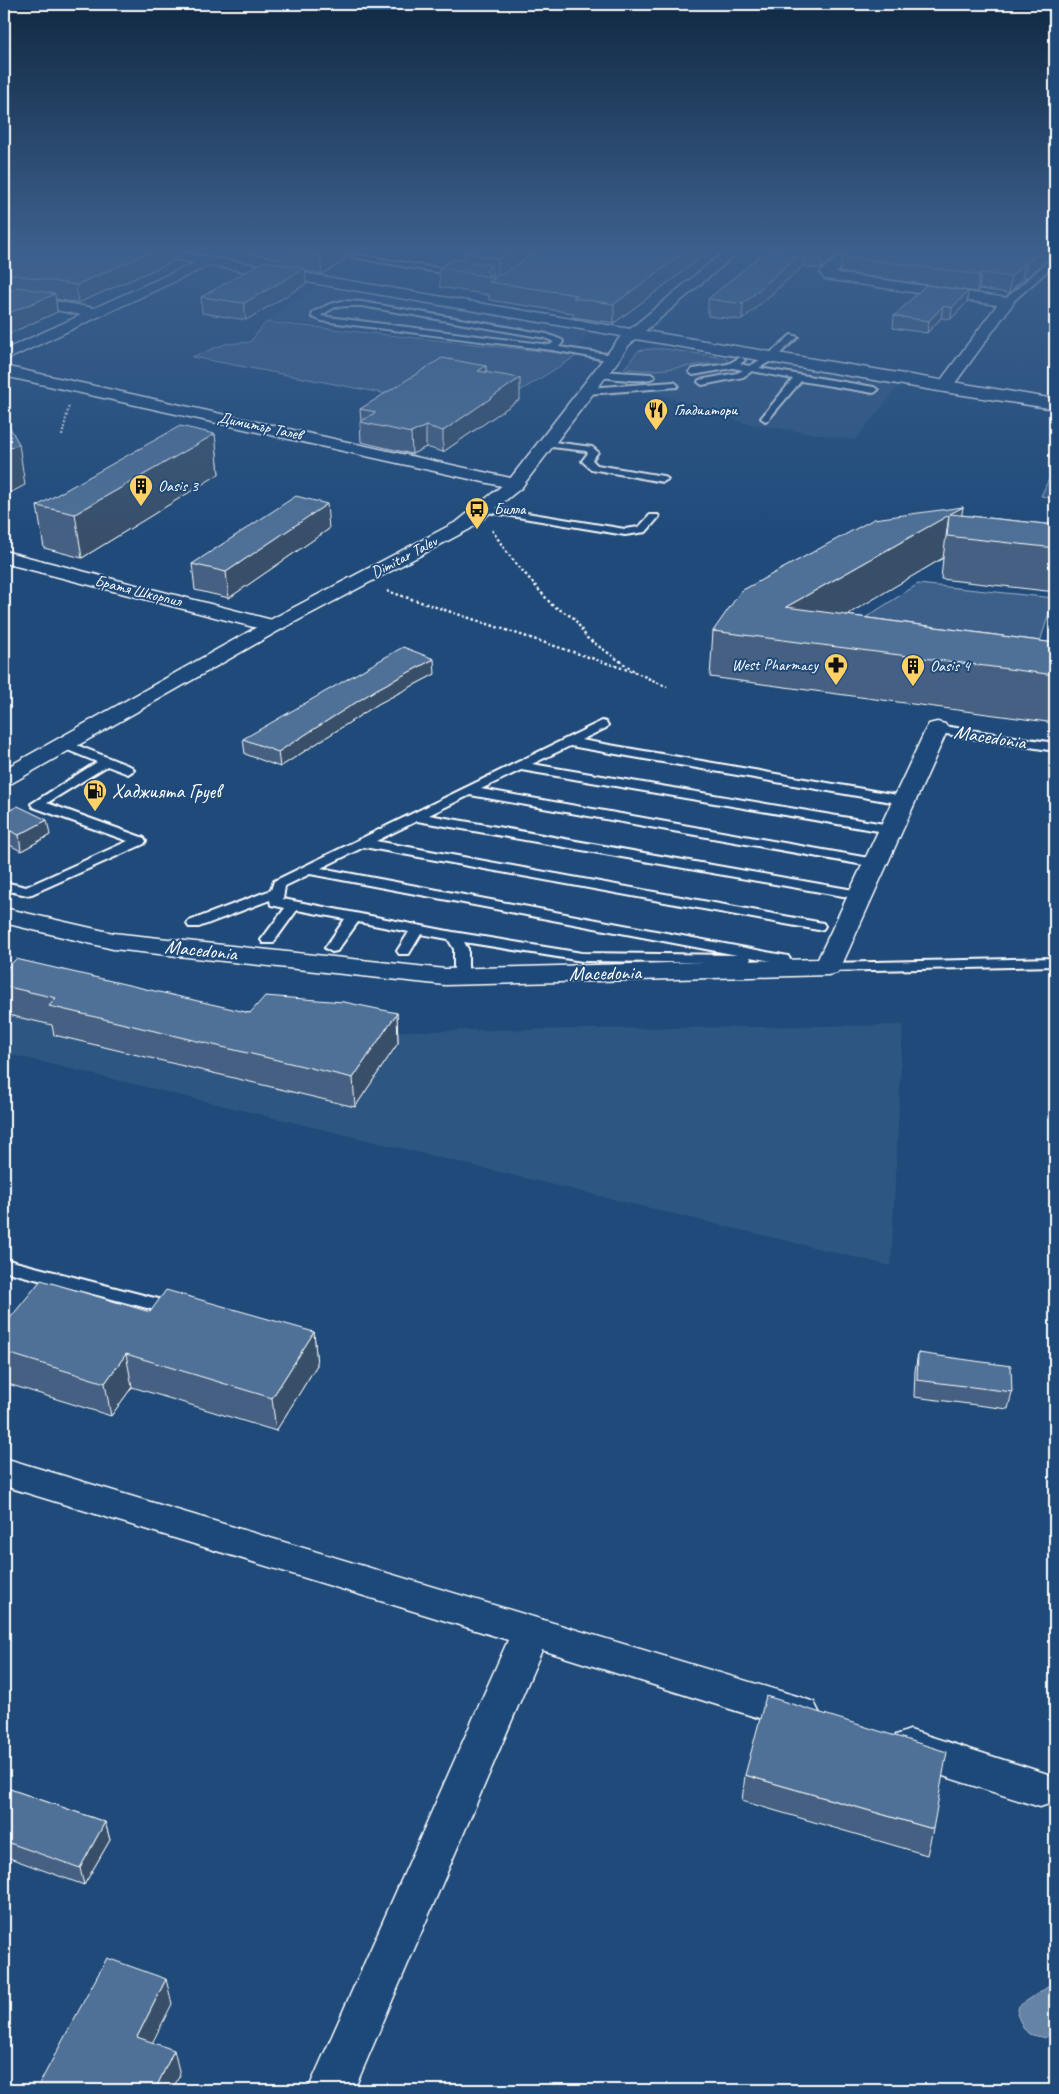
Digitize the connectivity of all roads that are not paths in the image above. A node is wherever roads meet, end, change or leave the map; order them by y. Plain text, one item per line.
1 (24, 347) edge
2 (542, 347) edge
3 (620, 347) edge
4 (710, 347) edge
5 (783, 347) edge
6 (974, 347) edge
7 (552, 348) joint
8 (751, 354) junction
9 (4, 356) edge
10 (771, 357) junction
11 (613, 358) junction
12 (733, 365) junction
13 (751, 369) junction
14 (4, 371) edge
15 (692, 372) dead end
16 (600, 374) junction
17 (658, 376) dead end
18 (799, 378) junction
19 (702, 382) dead end
20 (674, 385) dead end
21 (944, 387) junction
22 (874, 390) dead end
23 (587, 391) junction
24 (1055, 404) edge
25 (765, 418) dead end
26 (546, 444) junction
27 (663, 479) dead end
28 (515, 484) junction
29 (487, 516) junction
30 (654, 517) dead end
31 (4, 556) edge
32 (273, 626) junction
33 (602, 725) dead end
34 (937, 729) joint
35 (570, 742) junction
36 (64, 744) junction
37 (1055, 747) edge
38 (107, 761) junction
39 (520, 766) junction
40 (128, 770) dead end
41 (4, 778) edge
42 (470, 791) junction
43 (904, 800) junction
44 (417, 817) junction
45 (890, 829) junction
46 (364, 843) junction
47 (875, 863) junction
48 (309, 870) junction
49 (4, 886) edge
50 (278, 892) junction
51 (860, 895) junction
52 (294, 905) junction
53 (4, 916) edge
54 (354, 917) junction
55 (194, 924) dead end
56 (818, 926) dead end
57 (417, 929) junction
58 (453, 936) junction
59 (268, 940) dead end
60 (332, 948) dead end
61 (404, 951) dead end
62 (1055, 962) edge
63 (828, 967) junction
64 (461, 977) junction
65 (4, 1265) edge
66 (190, 1313) edge
67 (4, 1472) edge
68 (532, 1631) junction
69 (833, 1724) edge
70 (880, 1739) edge
71 (1040, 1789) dead end
72 (331, 2090) edge

1 - 9 street
2 - 7 lane
3 - 11 street, Dimitar Talev
4 - 8 street
5 - 10 lane
6 - 21 street
7 - 11 lane
8 - 10 street
8 - 12 lane
10 - 13 lane
10 - 21 street
11 - 16 street, Dimitar Talev
12 - 13 lane
12 - 15 lane
13 - 18 lane
13 - 19 lane
14 - 28 street, Димитър Талев
16 - 17 lane
16 - 23 street, Dimitar Talev
18 - 22 lane
18 - 25 lane
20 - 23 lane
21 - 24 street
23 - 26 street, Dimitar Talev
26 - 27 lane
26 - 28 street, Dimitar Talev
28 - 29 street, Dimitar Talev
29 - 30 lane
29 - 32 street, Dimitar Talev
31 - 32 street, Братя Шкорпил
32 - 36 street, Dimitar Talev
33 - 35 lane
34 - 37 lane, Macedonia
34 - 43 street, Macedonia
35 - 39 lane
35 - 43 lane
36 - 38 lane
36 - 41 street, Dimitar Talev
38 - 40 lane
38 - 49 lane
39 - 42 lane
39 - 45 lane
42 - 44 lane
42 - 47 lane
43 - 45 street, Macedonia
44 - 46 lane
44 - 51 lane
45 - 47 street, Macedonia
46 - 48 lane
46 - 56 lane
47 - 51 street, Macedonia
48 - 50 lane
48 - 58 lane
50 - 52 lane
50 - 55 lane
51 - 63 street, Macedonia
52 - 54 lane
52 - 59 lane
53 - 64 street, Macedonia
54 - 57 lane
54 - 60 lane
57 - 58 lane
57 - 61 lane
58 - 64 lane
62 - 63 lane
63 - 64 street, Macedonia
65 - 66 lane
67 - 68 street
68 - 69 street
68 - 72 street
70 - 71 street

